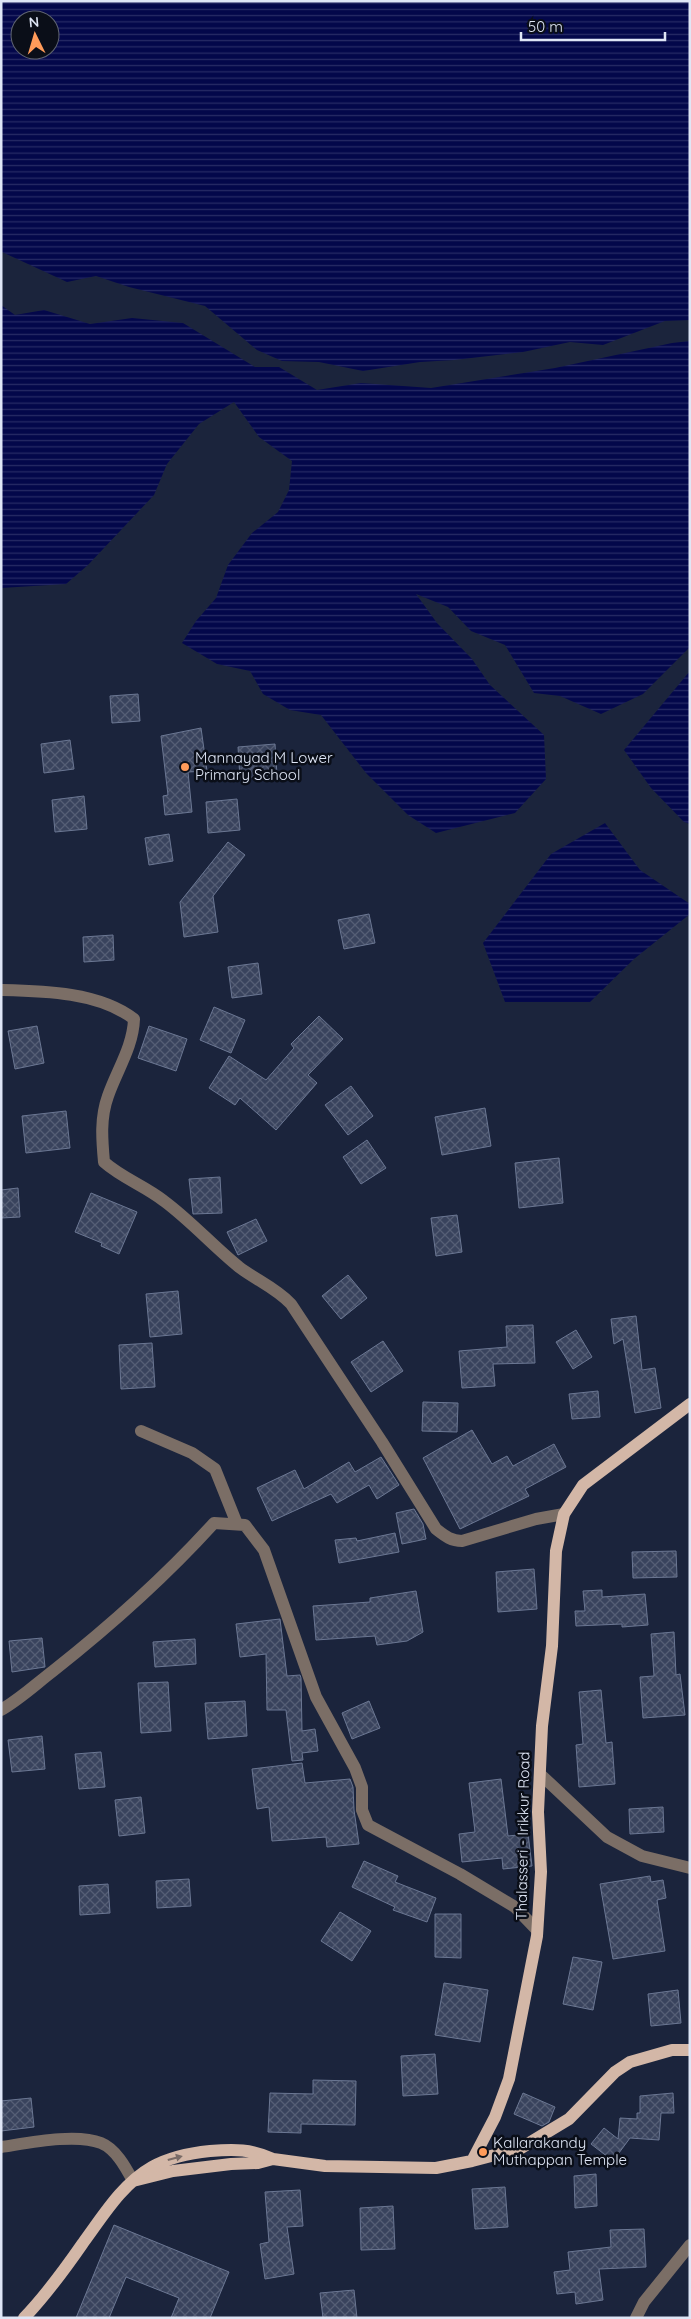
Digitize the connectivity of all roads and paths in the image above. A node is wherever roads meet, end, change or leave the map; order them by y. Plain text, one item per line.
1 (1, 990) edge
2 (690, 1404) edge
3 (141, 1431) dead end
4 (564, 1514) junction
5 (237, 1524) junction
6 (1, 1710) edge
7 (540, 1774) junction
8 (690, 1868) edge
9 (537, 1930) junction
10 (690, 2050) edge
11 (1, 2147) edge
12 (472, 2160) junction
13 (133, 2181) junction
14 (690, 2245) edge
15 (24, 2318) edge
16 (636, 2318) edge

1 - 4 street
2 - 4 main road, Thalasseri - Irikkur Road
3 - 5 street
4 - 7 main road, Thalasseri - Irikkur Road
5 - 6 street
5 - 9 street
7 - 8 street
7 - 9 main road, Thalasseri - Irikkur Road
9 - 12 main road, Thalasseri - Irikkur Road
10 - 12 main road
11 - 13 street
12 - 13 main road
13 - 15 main road
14 - 16 street

